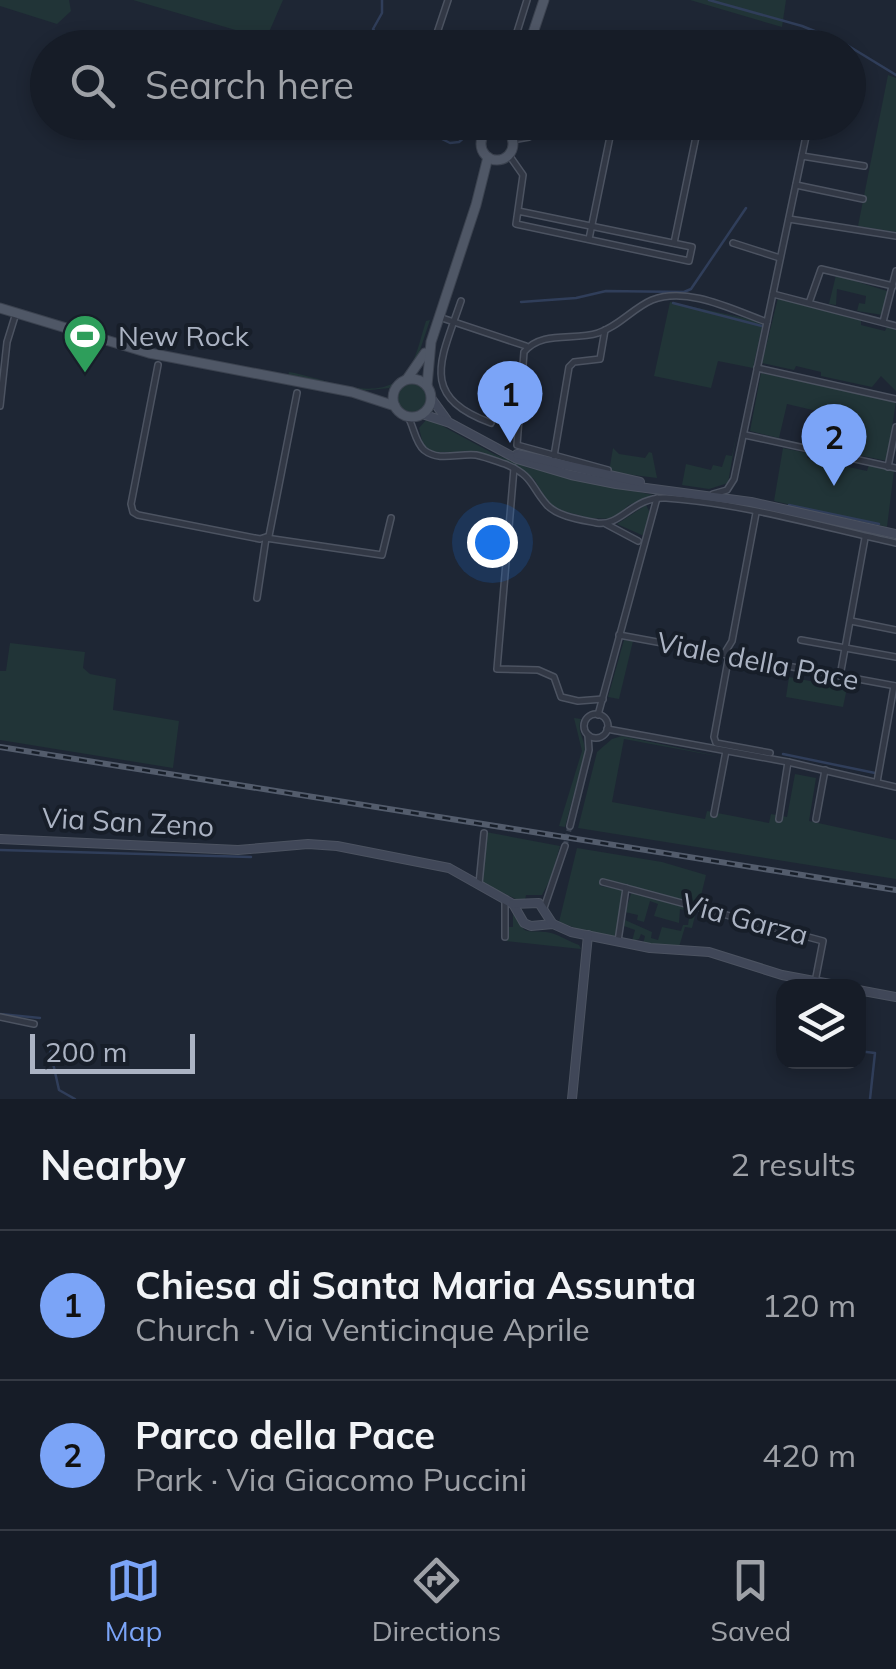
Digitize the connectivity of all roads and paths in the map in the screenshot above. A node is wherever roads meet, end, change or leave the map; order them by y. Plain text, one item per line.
1 (448, 0) edge
2 (544, 0) edge
3 (524, 1) edge
4 (438, 30) edge
5 (517, 30) edge
6 (534, 30) edge
7 (484, 140) edge
8 (512, 140) edge
9 (609, 140) edge
10 (696, 140) edge
11 (805, 140) edge
12 (802, 156) junction
13 (488, 157) junction
14 (504, 158) junction
15 (864, 166) dead end
16 (796, 185) junction
17 (864, 199) dead end
18 (476, 205) junction
19 (518, 210) junction
20 (789, 219) junction
21 (592, 226) junction
22 (896, 236) edge
23 (589, 239) junction
24 (660, 240) junction
25 (733, 243) dead end
26 (674, 244) junction
27 (658, 253) junction
28 (780, 258) junction
29 (896, 271) edge
30 (893, 286) junction
31 (773, 294) junction
32 (461, 302) dead end
33 (809, 303) junction
34 (0, 308) edge
35 (16, 313) junction
36 (439, 317) junction
37 (454, 322) junction
38 (767, 322) junction
39 (883, 322) junction
40 (896, 326) edge
41 (604, 330) junction
42 (431, 342) junction
43 (528, 347) junction
44 (158, 365) dead end
45 (757, 368) junction
46 (406, 379) junction
47 (427, 386) junction
48 (396, 388) junction
49 (352, 392) junction
50 (297, 393) dead end
51 (431, 398) junction
52 (896, 399) edge
53 (0, 406) edge
54 (395, 406) junction
55 (416, 416) junction
56 (450, 423) junction
57 (492, 423) dead end
58 (896, 427) edge
59 (745, 435) junction
60 (489, 446) junction
61 (535, 450) junction
62 (525, 456) junction
63 (554, 456) junction
64 (570, 461) junction
65 (888, 467) junction
66 (514, 468) junction
67 (896, 468) edge
68 (608, 470) dead end
69 (555, 471) junction
70 (678, 490) junction
71 (705, 495) junction
72 (656, 498) junction
73 (640, 502) junction
74 (756, 513) junction
75 (652, 517) junction
76 (391, 518) dead end
77 (616, 523) junction
78 (896, 534) edge
79 (647, 537) junction
80 (266, 538) junction
81 (865, 538) junction
82 (638, 541) junction
83 (896, 542) edge
84 (642, 556) junction
85 (257, 598) dead end
86 (851, 622) junction
87 (896, 630) edge
88 (620, 635) junction
89 (800, 640) dead end
90 (846, 648) junction
91 (726, 654) junction
92 (896, 656) edge
93 (840, 676) junction
94 (895, 686) edge
95 (603, 698) junction
96 (598, 715) junction
97 (607, 729) junction
98 (588, 735) junction
99 (597, 738) junction
100 (590, 750) junction
101 (726, 751) junction
102 (770, 753) dead end
103 (788, 762) junction
104 (825, 770) junction
105 (877, 782) junction
106 (896, 787) edge
107 (714, 814) dead end
108 (816, 818) dead end
109 (778, 820) dead end
110 (570, 826) tunnel mouth
111 (484, 833) dead end
112 (0, 839) edge
113 (565, 846) tunnel mouth
114 (603, 882) dead end
115 (479, 884) junction
116 (626, 888) junction
117 (548, 895) junction
118 (509, 902) junction
119 (530, 903) junction
120 (544, 911) junction
121 (521, 916) junction
122 (553, 924) junction
123 (539, 925) junction
124 (588, 935) junction
125 (506, 936) dead end
126 (618, 941) junction
127 (804, 979) edge
128 (815, 979) edge
129 (866, 991) edge
130 (896, 997) edge
131 (0, 1017) edge
132 (34, 1024) dead end
133 (572, 1099) edge

1 - 4 street
2 - 6 main road
3 - 5 street
7 - 13 main road
8 - 14 main road
9 - 21 street
10 - 26 street
11 - 12 street
12 - 15 street
12 - 16 street
13 - 14 main road
13 - 18 main road
14 - 18 main road
14 - 19 street
16 - 17 street
16 - 20 street
18 - 36 main road
19 - 21 street
19 - 23 street
20 - 22 street
20 - 28 street
21 - 23 street
21 - 24 street
23 - 27 street
24 - 26 street
24 - 27 street
25 - 28 street
26 - 27 street
28 - 31 street
29 - 30 street
30 - 33 street
30 - 39 street
31 - 33 street
31 - 38 street
32 - 37 street
33 - 39 street
34 - 35 main road
35 - 49 main road
35 - 53 street
36 - 37 street
36 - 42 main road
37 - 43 street
37 - 57 street
38 - 41 street
38 - 45 street
39 - 40 street
41 - 43 street
41 - 63 street
42 - 46 main road
42 - 47 main road
43 - 61 street
44 - 80 street
45 - 52 street
45 - 59 street
46 - 47 main road
46 - 48 main road
47 - 51 main road
48 - 49 main road
48 - 54 main road
49 - 54 main road
50 - 80 street
51 - 55 main road
51 - 56 street
54 - 55 main road
55 - 56 street
55 - 66 street
56 - 60 street
58 - 65 street
59 - 65 street
59 - 71 street
60 - 62 street
60 - 69 street
61 - 62 street
61 - 63 street
62 - 64 street
63 - 64 street
64 - 68 street
64 - 69 street
64 - 70 street
65 - 67 street
66 - 77 street
66 - 95 street
69 - 70 street
70 - 71 street
71 - 78 street
72 - 73 street
72 - 74 street
72 - 75 street
73 - 75 street
73 - 77 street
74 - 81 street
74 - 91 street
75 - 79 street
76 - 80 street
77 - 82 street
79 - 82 street
79 - 84 street
80 - 85 street
81 - 83 street
81 - 86 street
82 - 84 street
84 - 88 street
86 - 87 street
86 - 90 street
88 - 91 street, Viale della Pace
88 - 95 street
89 - 90 street
90 - 92 street
90 - 93 street
91 - 93 street, Viale della Pace
91 - 102 street
93 - 94 street, Viale della Pace
94 - 105 street
95 - 96 street
96 - 97 street
96 - 98 street
97 - 99 street
97 - 101 street
98 - 99 street
98 - 100 street
99 - 100 street
100 - 110 street
101 - 103 street
101 - 107 street
103 - 104 street
103 - 109 street
104 - 105 street
104 - 108 street
105 - 106 street
111 - 115 street
112 - 115 street, Via San Zeno
113 - 117 street
114 - 116 street, Via Garza
115 - 118 street, Via San Zeno
116 - 126 street
116 - 128 street, Via Garza
117 - 119 street
117 - 120 street
118 - 119 street
118 - 121 street
118 - 125 street
119 - 120 street
119 - 121 street
120 - 122 street
120 - 123 street
121 - 123 street
122 - 123 street
122 - 124 street
124 - 126 street
124 - 133 street
126 - 127 street
129 - 130 street
131 - 132 street

